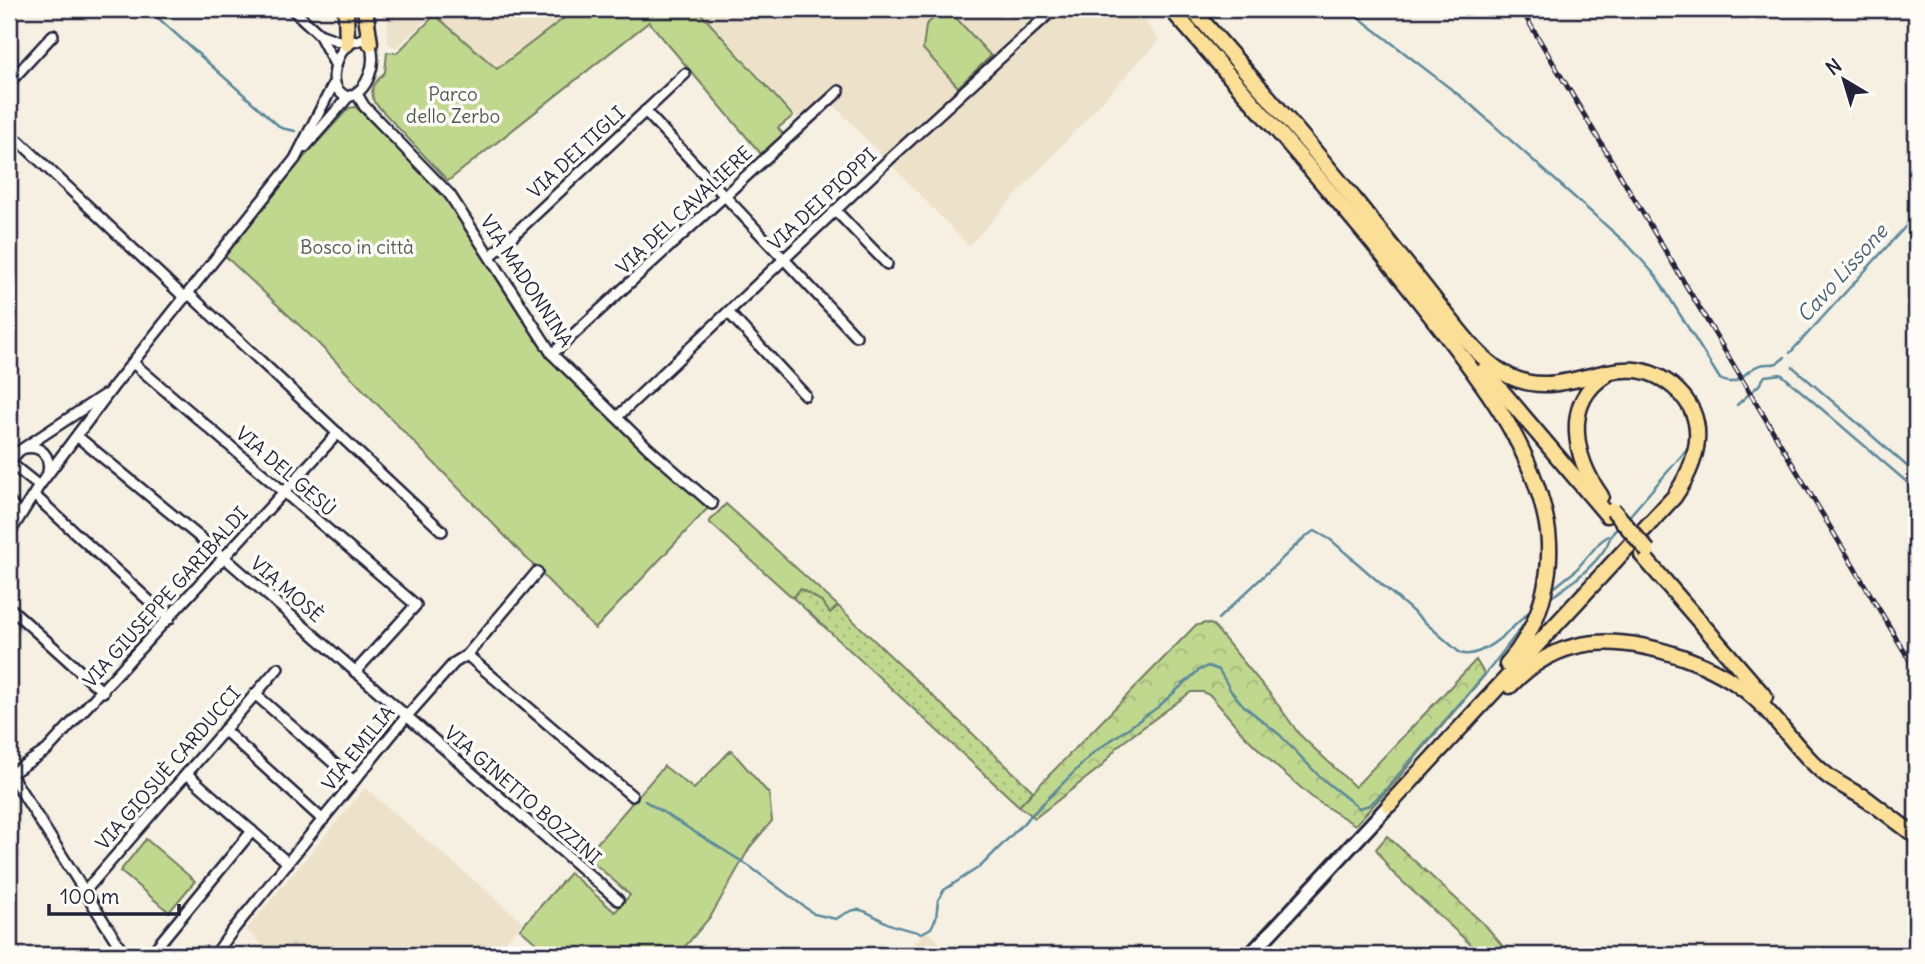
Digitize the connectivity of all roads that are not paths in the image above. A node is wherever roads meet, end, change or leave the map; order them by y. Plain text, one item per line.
1 (292, 9) edge
2 (346, 9) edge
3 (365, 9) edge
4 (1054, 9) edge
5 (1171, 9) edge
6 (1192, 9) edge
7 (319, 34) junction
8 (53, 35) dead end
9 (370, 43) junction
10 (347, 44) junction
11 (336, 66) junction
12 (685, 74) dead end
13 (9, 83) edge
14 (334, 83) junction
15 (839, 91) dead end
16 (353, 95) junction
17 (646, 111) junction
18 (9, 136) edge
19 (295, 159) junction
20 (726, 194) junction
21 (836, 211) junction
22 (491, 256) junction
23 (784, 259) junction
24 (1397, 263) junction
25 (887, 264) dead end
26 (187, 296) junction
27 (728, 312) junction
28 (856, 336) dead end
29 (552, 354) junction
30 (133, 363) junction
31 (1618, 369) junction
32 (113, 387) junction
33 (805, 395) dead end
34 (617, 417) junction
35 (338, 433) junction
36 (78, 437) junction
37 (24, 448) junction
38 (9, 462) edge
39 (48, 474) junction
40 (39, 486) junction
41 (284, 493) junction
42 (34, 495) junction
43 (9, 501) edge
44 (712, 504) dead end
45 (1610, 513) junction
46 (11, 531) edge
47 (442, 531) dead end
48 (225, 558) junction
49 (537, 572) dead end
50 (9, 607) edge
51 (169, 619) junction
52 (467, 655) junction
53 (278, 668) dead end
54 (355, 673) junction
55 (103, 692) junction
56 (256, 694) junction
57 (406, 718) junction
58 (224, 730) junction
59 (9, 774) edge
60 (187, 774) junction
61 (1413, 778) junction
62 (354, 781) junction
63 (632, 796) dead end
64 (1870, 802) junction
65 (1388, 806) joint
66 (323, 820) junction
67 (252, 831) junction
68 (1916, 836) edge
69 (288, 863) junction
70 (85, 891) junction
71 (618, 900) dead end
72 (9, 946) edge
73 (14, 955) edge
74 (125, 955) edge
75 (150, 955) edge
76 (215, 955) edge
77 (1250, 955) edge

1 - 7 street
2 - 10 highway
3 - 9 highway
4 - 21 street, VIA DEI PIOPPI
5 - 24 highway
6 - 24 highway
7 - 10 street
7 - 11 street
8 - 13 street
9 - 10 street
9 - 16 street
10 - 11 street
11 - 14 street
12 - 17 street, VIA DEI TIGLI
14 - 16 street, VIA MADONNINA
14 - 19 street
15 - 20 street, VIA DEL CAVALIERE
16 - 19 street
16 - 22 street, VIA MADONNINA
17 - 20 street
17 - 22 street, VIA DEI TIGLI
18 - 26 street
19 - 26 street
20 - 23 street
20 - 29 street, VIA DEL CAVALIERE
21 - 23 street, VIA DEI PIOPPI
21 - 25 street
22 - 29 street, VIA MADONNINA
23 - 27 street, VIA DEI PIOPPI
23 - 28 street
24 - 31 highway
24 - 45 highway
24 - 61 highway
26 - 30 street
26 - 35 street
27 - 33 street
27 - 34 street, VIA DEI PIOPPI
29 - 34 street, VIA MADONNINA
30 - 32 street
30 - 41 street, VIA DEL GESÙ
31 - 45 highway
31 - 61 highway
32 - 36 street
32 - 37 street
34 - 44 street, VIA MADONNINA
35 - 41 street, VIA GIUSEPPE GARIBALDI
35 - 47 street
36 - 39 street
36 - 48 street, VIA MOSÈ
37 - 38 street
37 - 39 street
38 - 40 street
39 - 40 street
40 - 42 street
41 - 48 street, VIA GIUSEPPE GARIBALDI
41 - 54 street, VIA DEL GESÙ
42 - 43 street
42 - 46 street
42 - 51 street
43 - 46 street
45 - 64 highway
48 - 51 street, VIA GIUSEPPE GARIBALDI
48 - 54 street, VIA MOSÈ
49 - 52 street, VIA EMILIA
50 - 55 street
51 - 55 street, VIA GIUSEPPE GARIBALDI
52 - 57 street, VIA EMILIA
52 - 63 street
53 - 56 street, VIA GIOSUÈ CARDUCCI
54 - 57 street, VIA MOSÈ
55 - 59 street, VIA GIUSEPPE GARIBALDI
56 - 58 street, VIA GIOSUÈ CARDUCCI
56 - 62 street
57 - 62 street, VIA EMILIA
57 - 71 street, VIA GINETTO BOZZINI
58 - 60 street, VIA GIOSUÈ CARDUCCI
58 - 66 street
59 - 70 street
60 - 67 street
60 - 70 street, VIA GIOSUÈ CARDUCCI
61 - 64 highway
61 - 65 highway
62 - 66 street, VIA EMILIA
64 - 68 highway
65 - 77 main road
66 - 69 street, VIA EMILIA
67 - 69 street
67 - 75 street
69 - 76 street, VIA EMILIA
70 - 74 street
72 - 73 street

